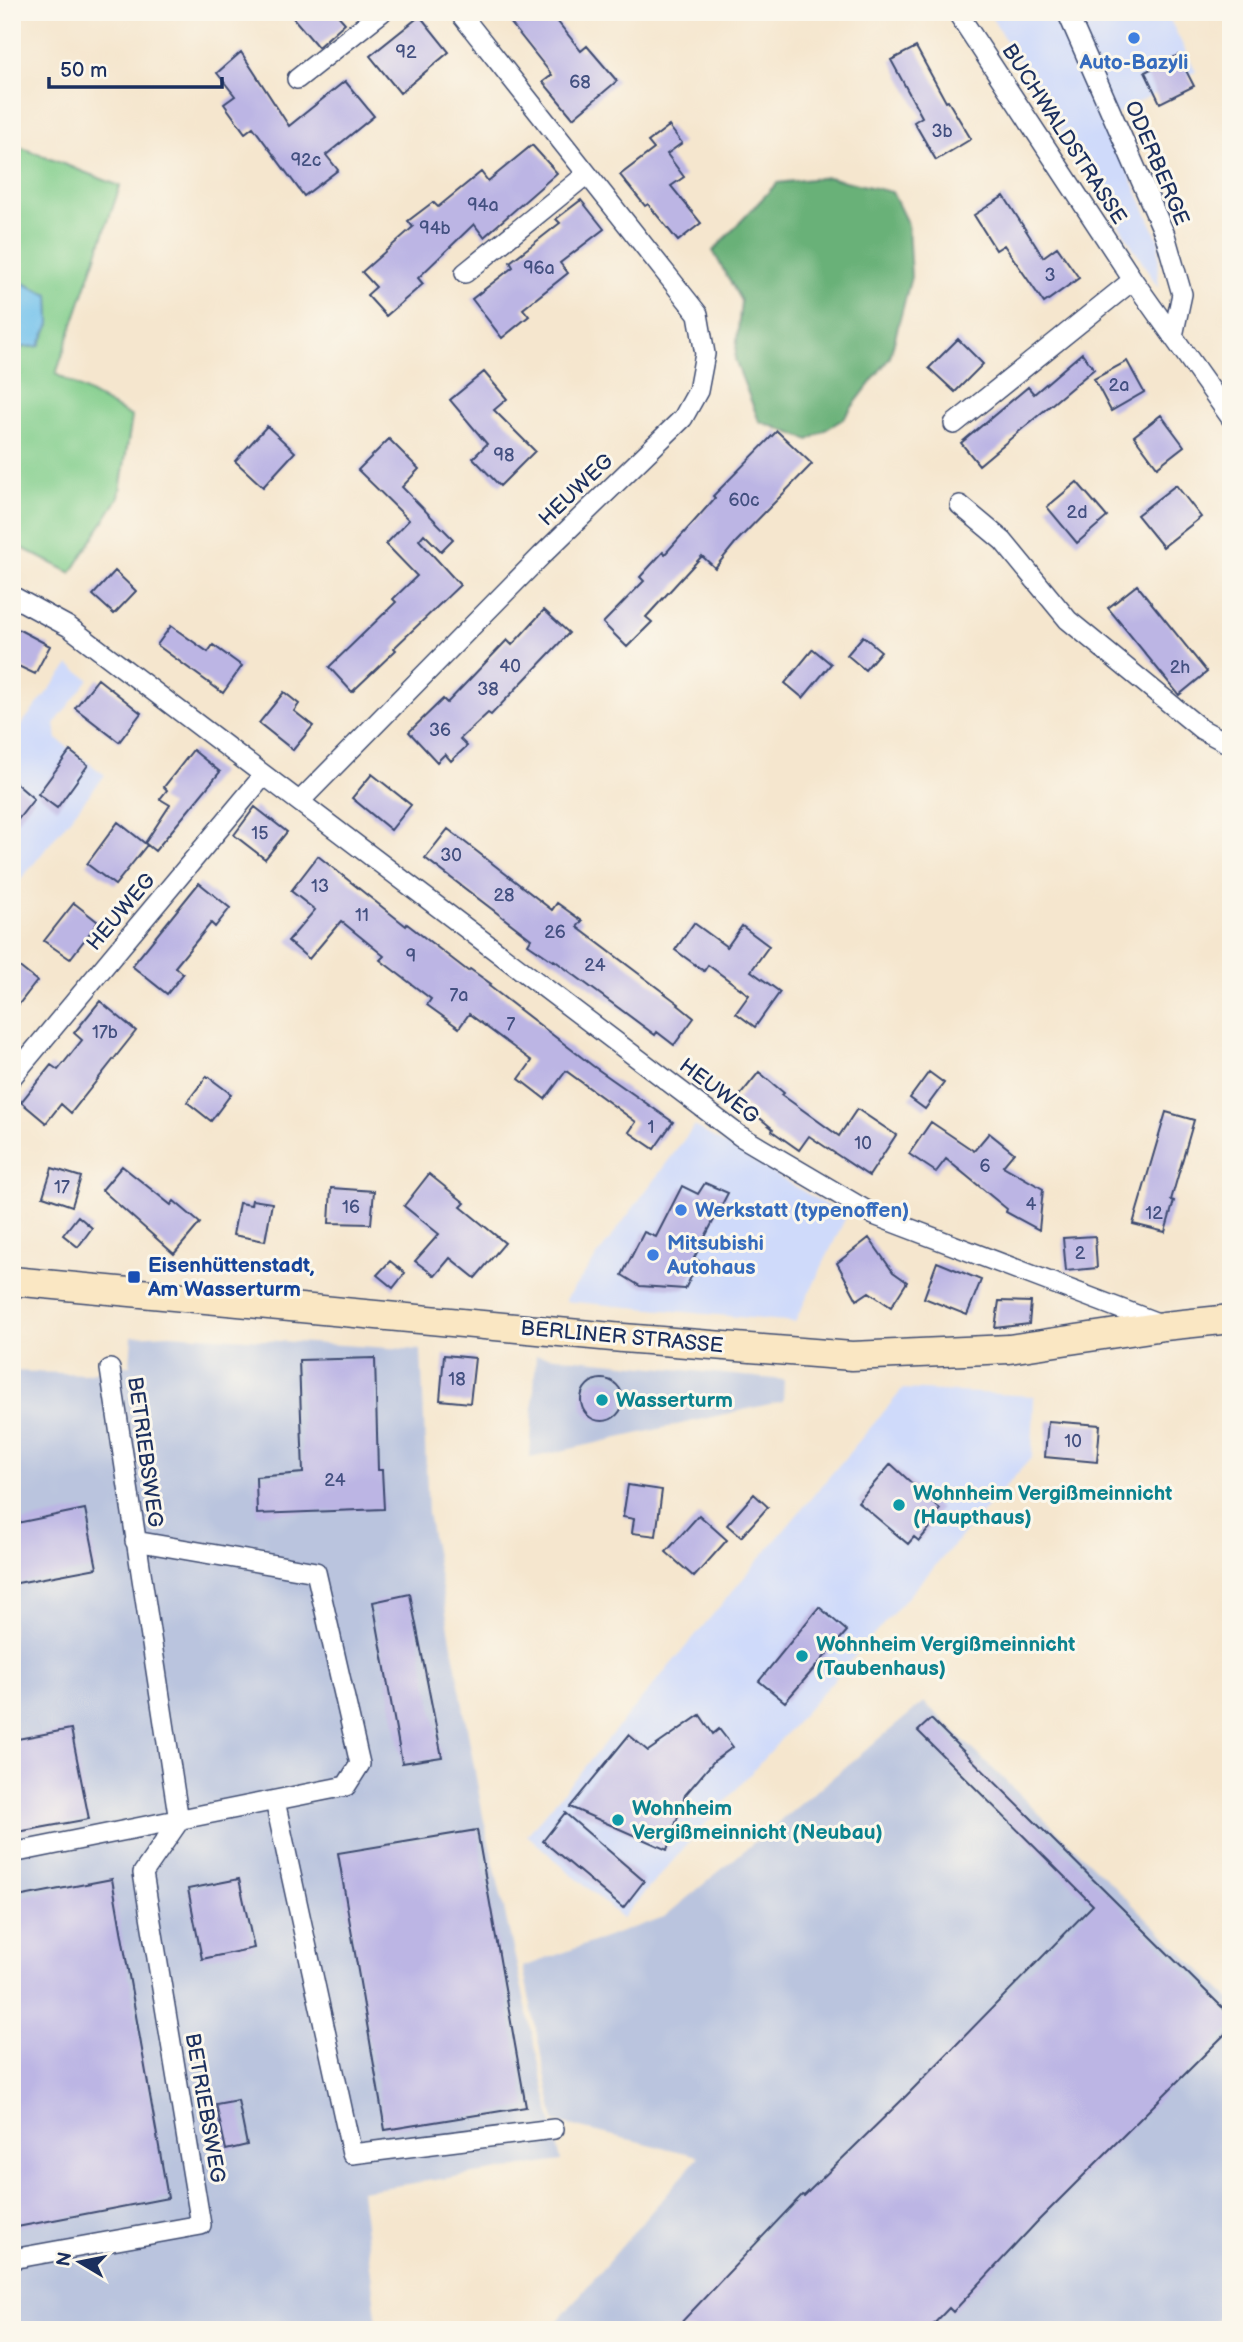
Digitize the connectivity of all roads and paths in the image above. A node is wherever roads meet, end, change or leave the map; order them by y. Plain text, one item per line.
1 (382, 12) edge
2 (460, 12) edge
3 (957, 12) edge
4 (1067, 12) edge
5 (297, 79) dead end
6 (587, 174) junction
7 (465, 273) dead end
8 (1133, 280) junction
9 (1173, 336) junction
10 (1231, 418) edge
11 (954, 424) dead end
12 (960, 505) dead end
13 (12, 596) edge
14 (1231, 745) edge
15 (264, 775) junction
16 (300, 801) junction
17 (12, 1077) edge
18 (12, 1281) edge
19 (1231, 1319) edge
20 (1164, 1326) junction
21 (110, 1369) dead end
22 (135, 1541) junction
23 (275, 1801) junction
24 (179, 1821) junction
25 (12, 1853) edge
26 (554, 2129) dead end
27 (12, 2259) edge

1 - 5 street
2 - 6 street, HEUWEG
3 - 8 street, BUCHWALDSTRASSE
4 - 9 street, ODERBERGE
6 - 7 street
6 - 16 street, HEUWEG
8 - 9 street, BUCHWALDSTRASSE
8 - 11 street
9 - 10 street, BUCHWALDSTRASSE
12 - 14 street
13 - 15 street, HEUWEG
15 - 16 street, HEUWEG
15 - 17 street, HEUWEG
16 - 20 street, HEUWEG
18 - 20 main road, BERLINER STRASSE
19 - 20 main road, BERLINER STRASSE
21 - 22 street, BETRIEBSWEG
22 - 23 street, BETRIEBSWEG
22 - 24 street, BETRIEBSWEG
23 - 24 street, BETRIEBSWEG
23 - 26 street
24 - 25 street, BETRIEBSWEG
24 - 27 street, BETRIEBSWEG

